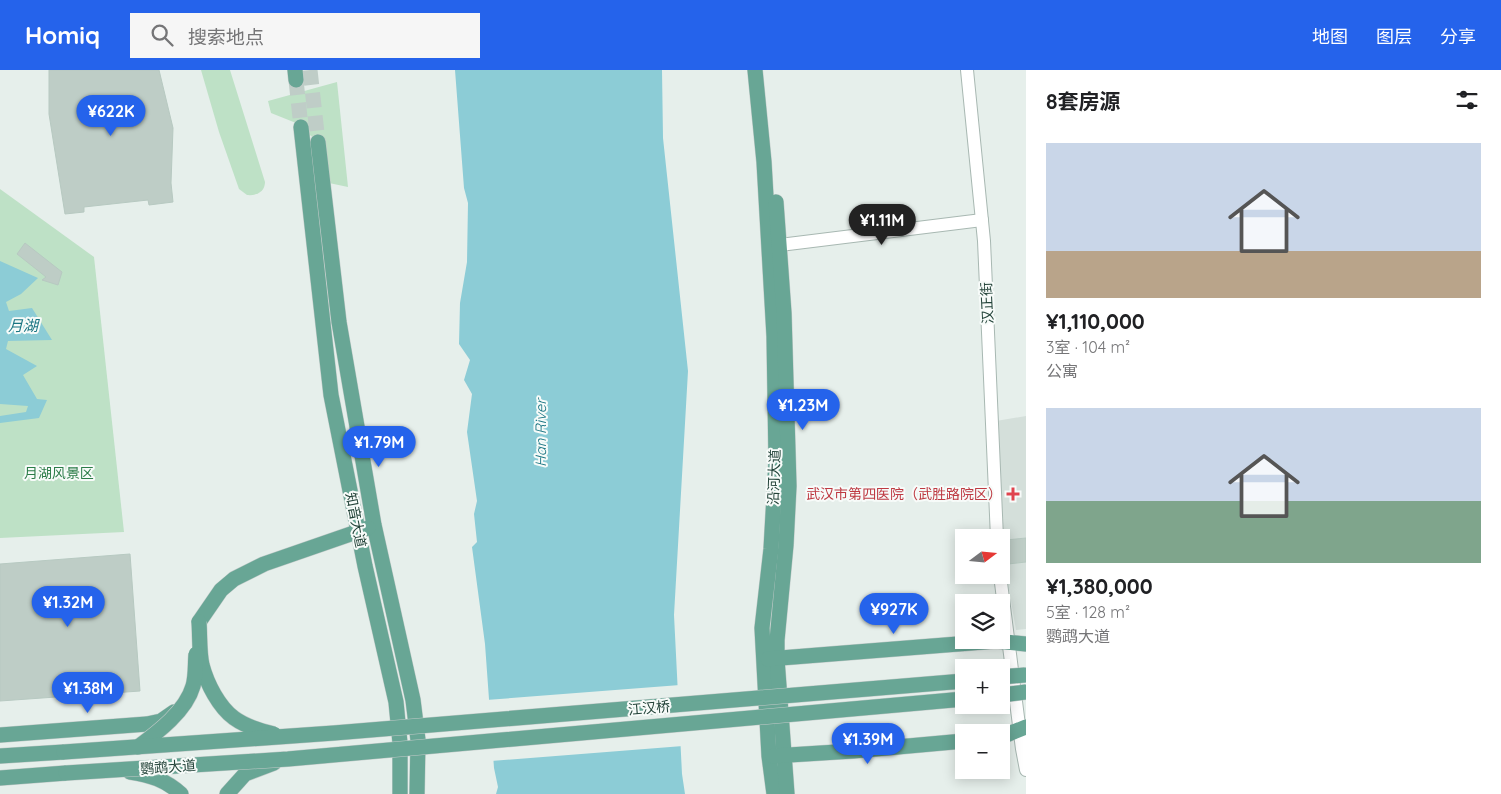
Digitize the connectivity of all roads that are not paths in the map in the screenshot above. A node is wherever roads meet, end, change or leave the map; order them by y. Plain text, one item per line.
1 (755, 70) edge
2 (764, 70) edge
3 (967, 70) edge
4 (301, 127) tunnel mouth
5 (318, 142) tunnel mouth
6 (982, 220) junction
7 (780, 245) junction
8 (374, 525) junction
9 (997, 529) edge
10 (358, 531) junction
11 (199, 622) junction
12 (1010, 643) joint
13 (955, 644) edge
14 (1026, 644) edge
15 (770, 659) junction
16 (1026, 675) edge
17 (1010, 677) edge
18 (955, 683) edge
19 (1026, 692) edge
20 (1010, 694) edge
21 (955, 700) edge
22 (181, 708) junction
23 (1023, 728) edge
24 (334, 733) joint
25 (1010, 733) edge
26 (0, 735) edge
27 (285, 737) junction
28 (955, 742) edge
29 (138, 747) junction
30 (335, 755) joint
31 (0, 756) edge
32 (777, 756) junction
33 (288, 759) junction
34 (124, 770) junction
35 (1026, 770) edge
36 (0, 778) edge
37 (181, 794) edge
38 (227, 794) edge
39 (400, 794) edge
40 (417, 794) edge
41 (774, 794) edge
42 (787, 794) edge

1 - 15 main road, 沿河大道
2 - 7 main road, 沿河大道
3 - 6 street, 汉正街
4 - 10 main road, 知音大道
5 - 8 main road, 知音大道
6 - 7 street
6 - 9 street, 汉正街
7 - 15 main road, 沿河大道
8 - 10 main road
8 - 40 main road, 知音大道
10 - 11 main road
10 - 39 main road, 知音大道
11 - 22 main road, bridge
11 - 27 main road, bridge
12 - 14 main road
12 - 23 street
13 - 15 main road
15 - 32 main road, 沿河大道
16 - 17 main road, bridge
18 - 24 main road, 江汉桥, bridge
19 - 20 main road, bridge
21 - 30 main road, 江汉桥, bridge
22 - 26 main road
22 - 29 main road, bridge
23 - 25 main road
23 - 35 street
24 - 27 main road, 鹦鹉大道, bridge
27 - 29 main road, 鹦鹉大道, bridge
28 - 32 main road
29 - 31 main road, 鹦鹉大道, bridge
30 - 33 main road, 鹦鹉大道, bridge
32 - 41 main road, 沿河大道
32 - 42 main road, 沿河大道
33 - 34 main road, 鹦鹉大道, bridge
33 - 38 main road, bridge
34 - 36 main road, 鹦鹉大道, bridge
34 - 37 main road

